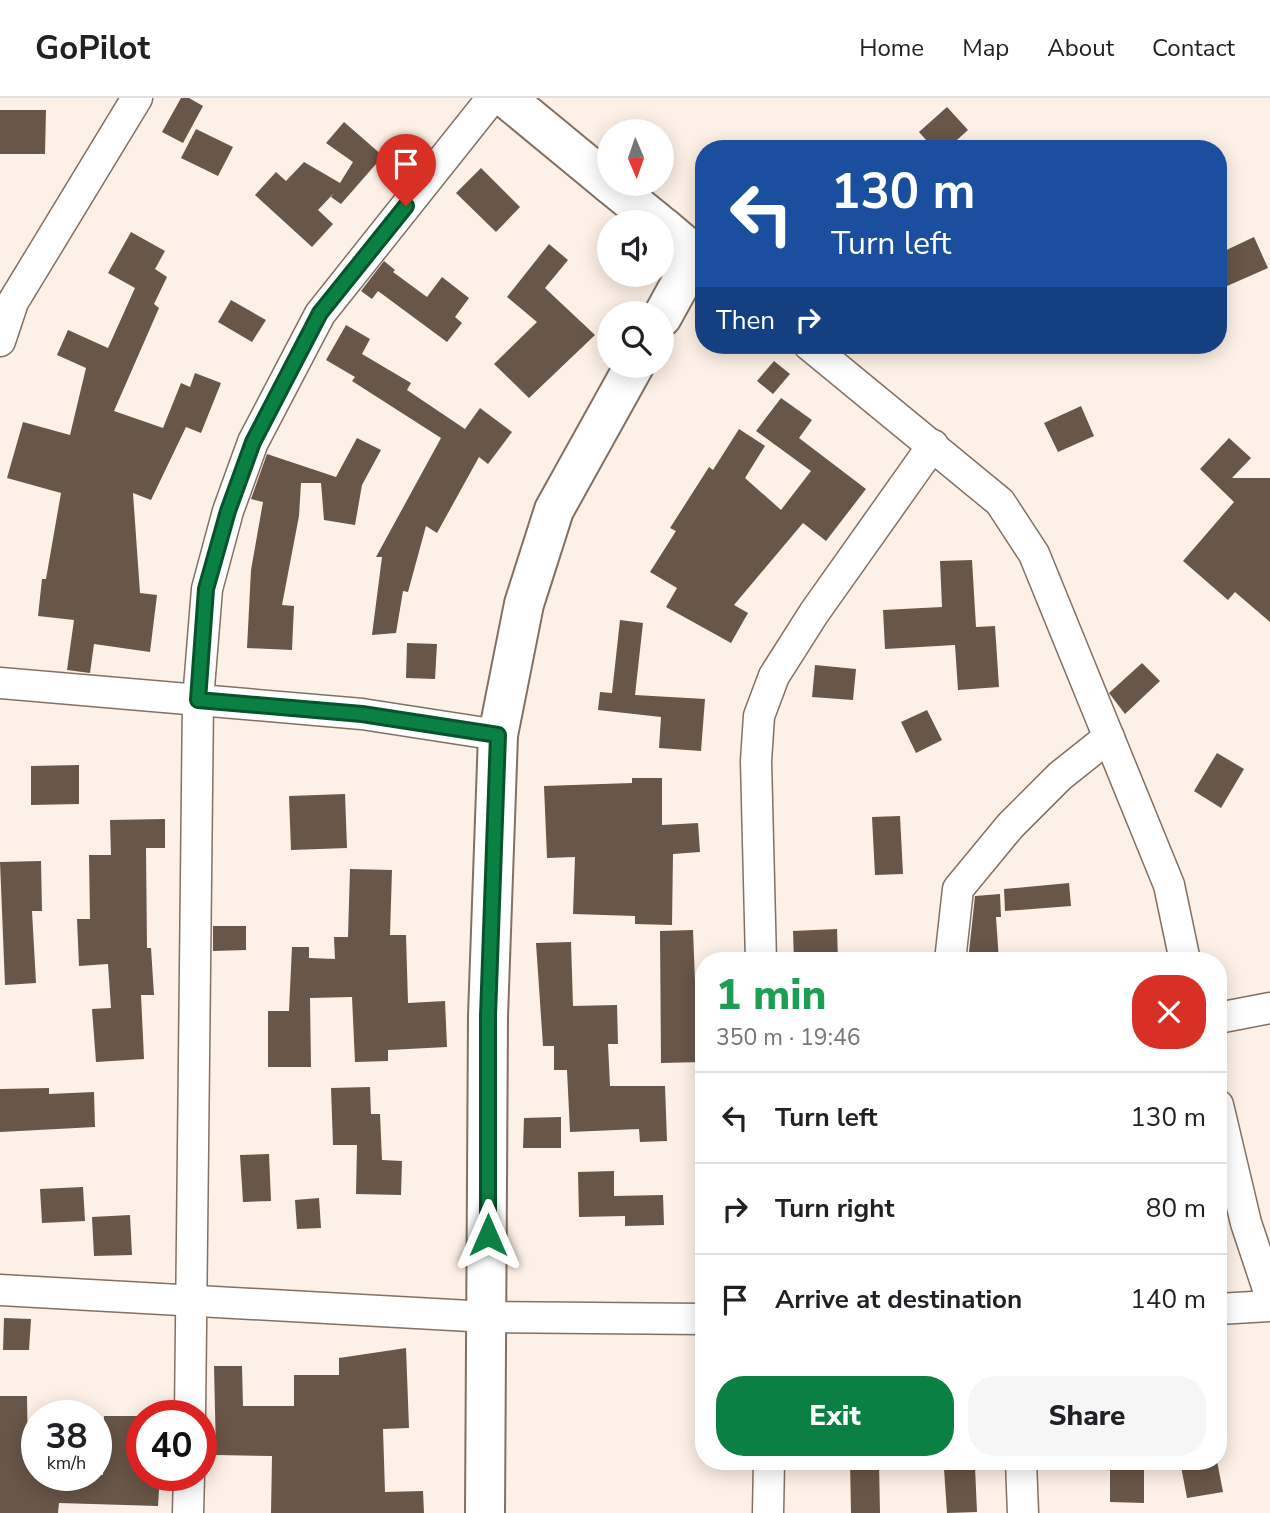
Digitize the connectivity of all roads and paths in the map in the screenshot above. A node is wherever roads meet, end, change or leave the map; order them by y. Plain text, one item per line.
1 (136, 98) edge
2 (492, 98) edge
3 (506, 98) edge
4 (597, 172) edge
5 (626, 196) edge
6 (643, 210) edge
7 (674, 236) edge
8 (695, 254) edge
9 (695, 266) edge
10 (672, 301) edge
11 (0, 341) edge
12 (820, 354) edge
13 (627, 378) edge
14 (933, 444) junction
15 (0, 683) edge
16 (198, 700) junction
17 (498, 735) junction
18 (1109, 737) junction
19 (761, 952) edge
20 (951, 952) edge
21 (1183, 952) edge
22 (1270, 1008) edge
23 (1227, 1016) edge
24 (1227, 1143) edge
25 (0, 1290) edge
26 (1270, 1295) edge
27 (193, 1298) junction
28 (1270, 1306) edge
29 (1227, 1308) edge
30 (488, 1317) junction
31 (695, 1319) edge
32 (190, 1400) edge
33 (769, 1470) edge
34 (1021, 1470) edge
35 (189, 1491) edge
36 (188, 1513) edge
37 (485, 1513) edge
38 (768, 1513) edge
39 (1023, 1513) edge

1 - 11 street
2 - 16 street
3 - 4 street
5 - 6 street
7 - 8 street
9 - 10 street
12 - 14 street
13 - 17 street
14 - 18 street
14 - 19 street
15 - 16 street
16 - 17 street
16 - 27 street
17 - 30 street
18 - 20 street
18 - 21 street
22 - 23 street
24 - 26 street
25 - 27 street
27 - 30 street
27 - 32 street
28 - 29 street
30 - 31 street
30 - 37 street
33 - 38 street
34 - 39 street
35 - 36 street

